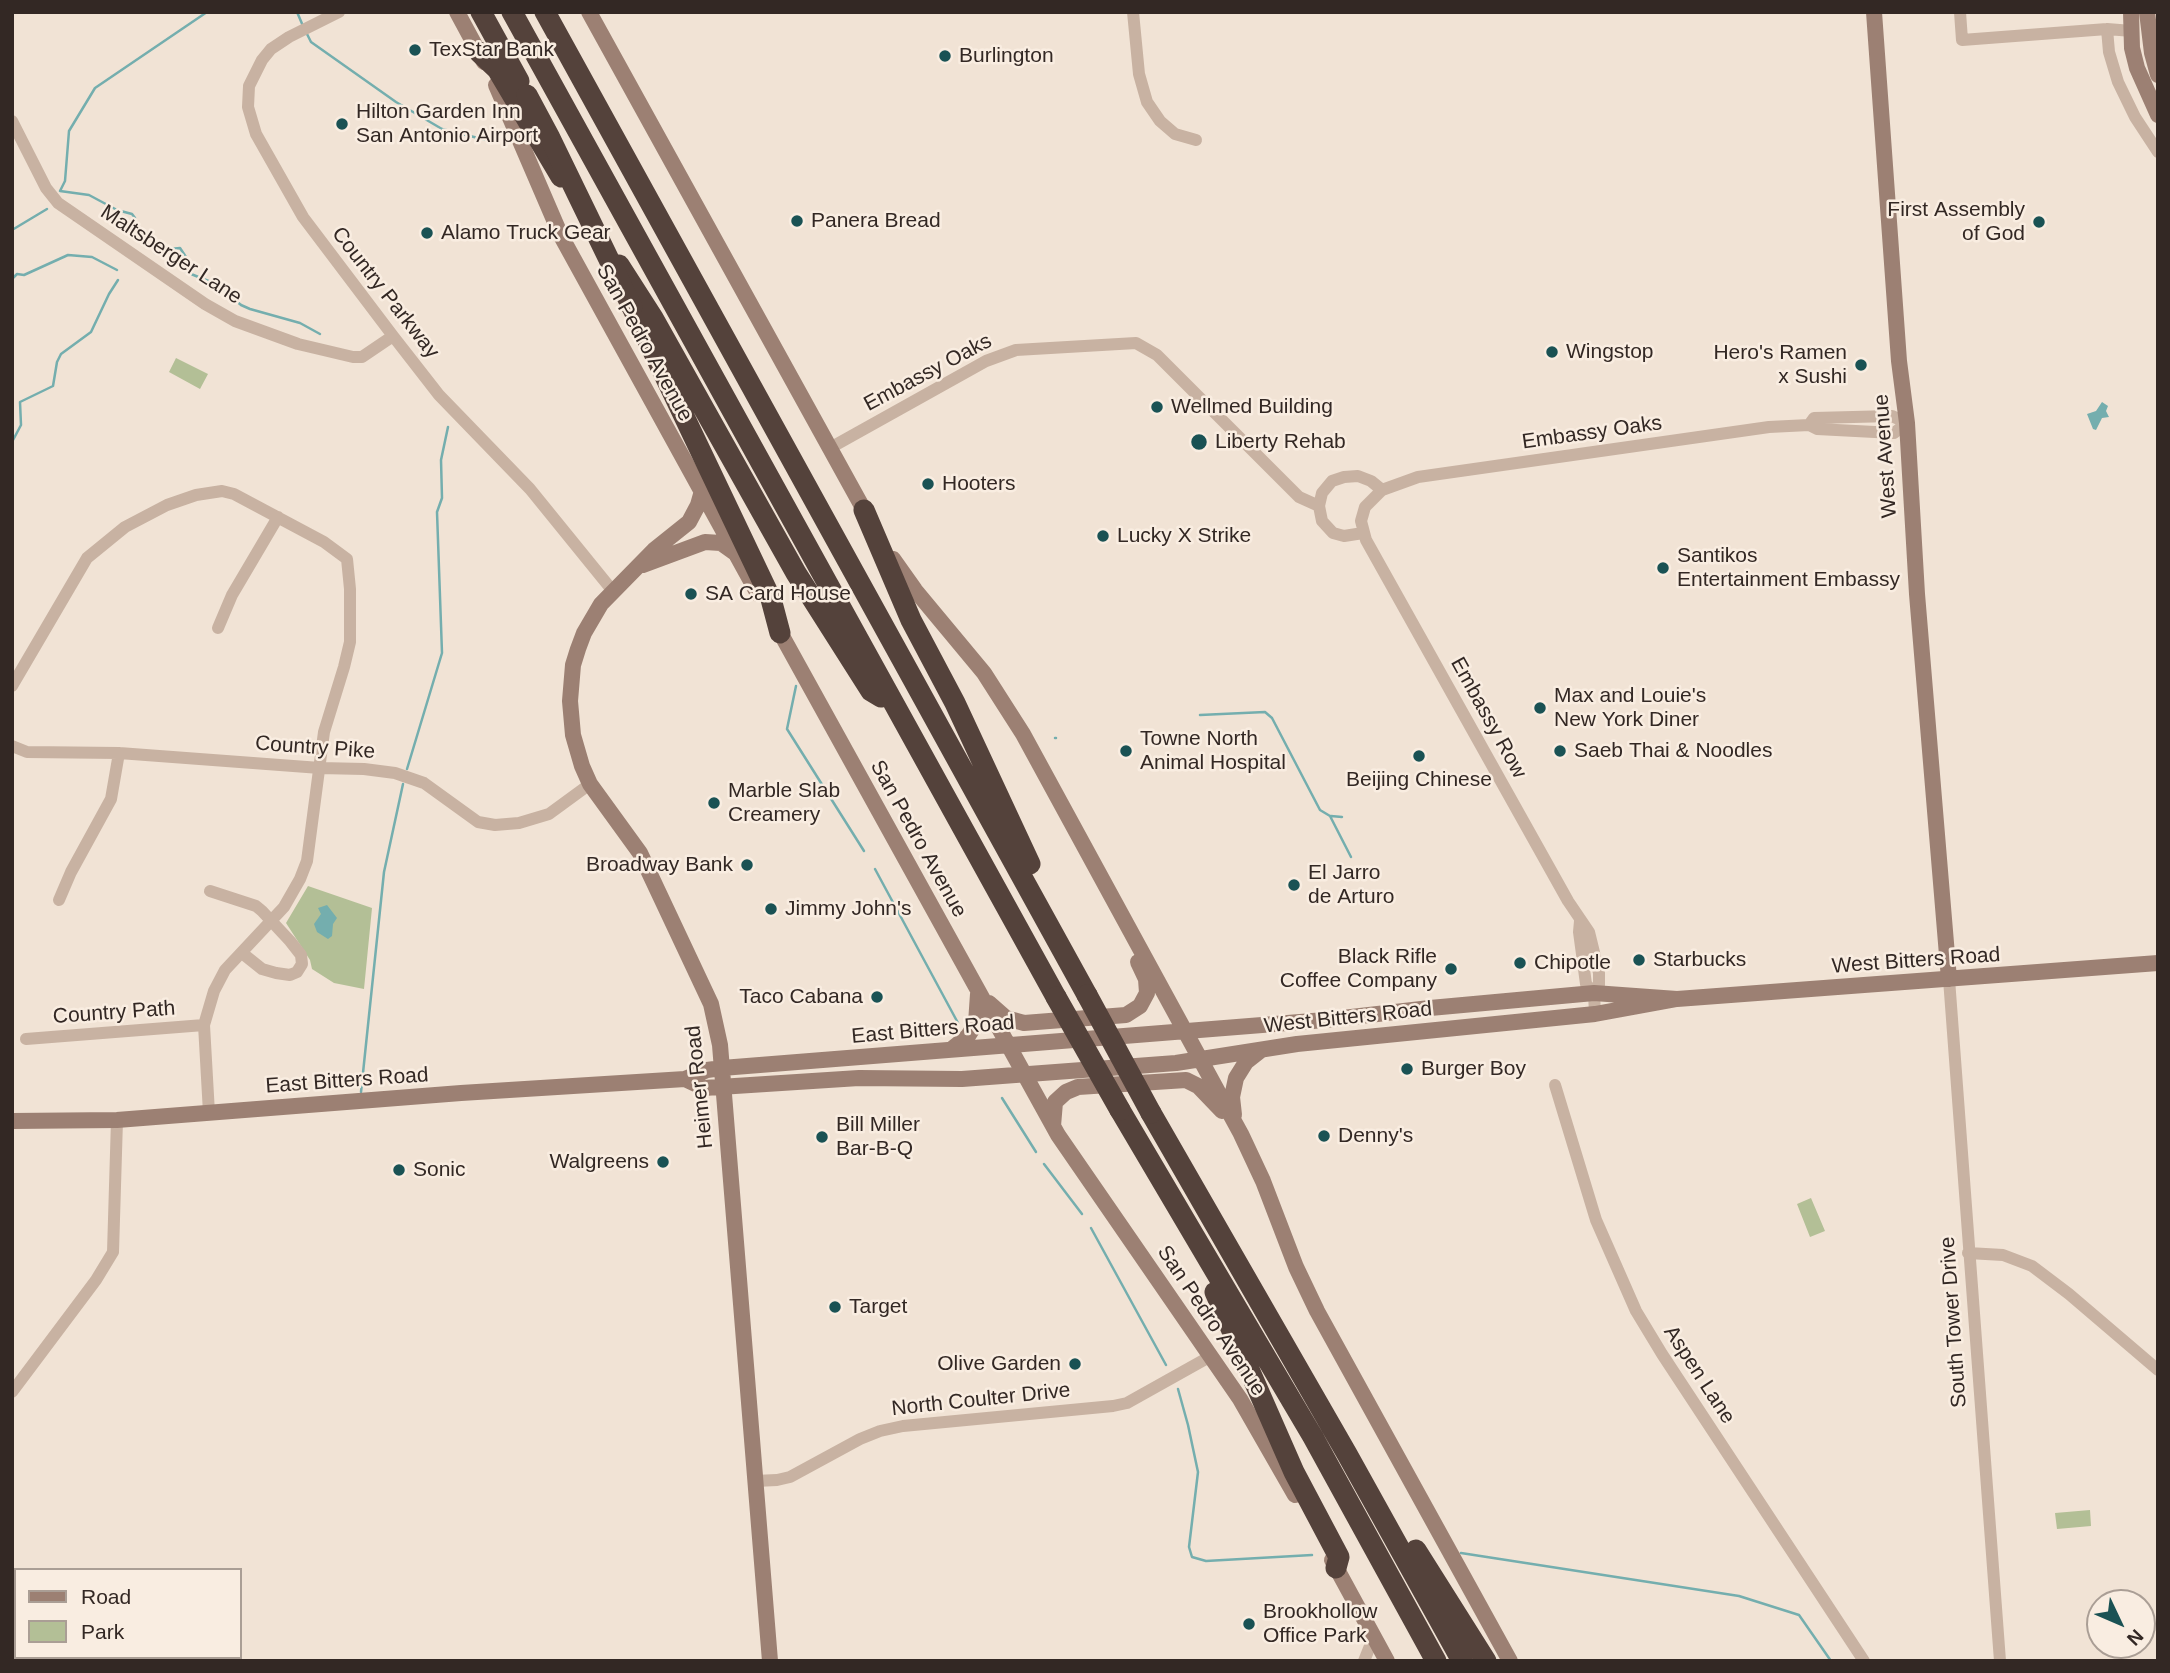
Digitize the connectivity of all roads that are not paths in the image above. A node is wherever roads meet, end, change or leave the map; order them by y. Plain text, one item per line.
1 (339, 12) edge
2 (457, 12) edge
3 (481, 12) edge
4 (512, 12) edge
5 (545, 12) edge
6 (589, 12) edge
7 (1133, 12) edge
8 (1874, 12) edge
9 (1960, 12) edge
10 (2131, 12) edge
11 (2147, 12) edge
12 (2107, 29) junction
13 (2132, 31) junction
14 (479, 52) junction
15 (2158, 75) edge
16 (2158, 115) edge
17 (12, 121) edge
18 (1196, 140) dead end
19 (2158, 152) edge
20 (393, 336) junction
21 (1907, 423) junction
22 (830, 448) junction
23 (1382, 490) junction
24 (702, 491) junction
25 (1319, 506) junction
26 (864, 510) junction
27 (278, 517) junction
28 (1363, 533) junction
29 (737, 555) junction
30 (640, 566) junction
31 (612, 590) junction
32 (218, 628) dead end
33 (780, 633) junction
34 (12, 686) edge
35 (895, 706) junction
36 (12, 746) edge
37 (119, 753) junction
38 (320, 768) junction
39 (590, 784) junction
40 (210, 891) dead end
41 (59, 900) dead end
42 (272, 921) junction
43 (1135, 938) junction
44 (242, 953) junction
45 (2158, 963) edge
46 (1069, 964) junction
47 (1949, 979) junction
48 (978, 992) junction
49 (1594, 993) junction
50 (1677, 999) junction
51 (1595, 1014) junction
52 (204, 1025) junction
53 (1186, 1032) junction
54 (26, 1039) dead end
55 (1007, 1045) junction
56 (953, 1048) junction
57 (1268, 1048) junction
58 (1201, 1058) junction
59 (722, 1068) junction
60 (1024, 1074) junction
61 (685, 1079) junction
62 (1555, 1085) dead end
63 (724, 1087) junction
64 (209, 1113) junction
65 (117, 1120) junction
66 (12, 1121) edge
67 (1054, 1128) junction
68 (1241, 1134) junction
69 (1195, 1237) junction
70 (1968, 1253) junction
71 (1211, 1356) junction
72 (2158, 1370) edge
73 (12, 1392) edge
74 (755, 1481) junction
75 (1373, 1500) junction
76 (1336, 1568) junction
77 (1371, 1631) junction
78 (770, 1661) edge
79 (1364, 1661) edge
80 (1387, 1661) edge
81 (1436, 1661) edge
82 (1462, 1661) edge
83 (1486, 1661) edge
84 (1510, 1661) edge
85 (1864, 1661) edge
86 (2000, 1661) edge

1 - 20 street, Country Parkway
2 - 14 main road, San Pedro Avenue
3 - 33 highway, bridge
4 - 35 highway
5 - 46 highway
6 - 22 main road
7 - 18 street
8 - 21 main road, West Avenue
9 - 12 street
10 - 13 main road
11 - 15 main road
12 - 13 street
12 - 19 street
13 - 16 main road
14 - 24 main road, San Pedro Avenue
14 - 35 highway
17 - 20 street, Maltsberger Lane
20 - 31 street, Country Parkway
21 - 23 street, Embassy Oaks
21 - 47 main road, West Avenue
22 - 25 street, Embassy Oaks
22 - 26 main road
23 - 25 street
23 - 28 street
24 - 29 main road, San Pedro Avenue
24 - 30 main road, Heimer Road
25 - 28 street, Embassy Oaks
26 - 43 main road
26 - 46 highway
27 - 32 street
27 - 34 street
27 - 38 street
28 - 49 street, Embassy Row
29 - 30 main road, Heimer Road
29 - 33 main road, San Pedro Avenue
30 - 31 main road, Heimer Road
31 - 39 main road, Heimer Road
33 - 48 main road, San Pedro Avenue
35 - 69 highway, bridge
36 - 37 street, Country Pike
37 - 38 street, Country Pike
37 - 41 street
38 - 39 street, Country Pike
38 - 42 street
39 - 59 main road, Heimer Road
40 - 42 street
42 - 44 street
42 - 44 street
43 - 48 main road
43 - 53 main road
44 - 52 street
45 - 47 main road, West Bitters Road
46 - 75 highway, bridge
47 - 50 main road, West Bitters Road
47 - 70 street, South Tower Drive
48 - 55 main road, San Pedro Avenue
48 - 56 main road
49 - 50 main road, West Bitters Road
49 - 51 street, Embassy Row
49 - 53 main road, West Bitters Road
50 - 51 main road, West Bitters Road
51 - 57 main road, West Bitters Road
52 - 54 street, Country Path
52 - 64 street
53 - 55 main road, East Bitters Road
53 - 58 main road
55 - 56 main road, East Bitters Road
55 - 60 main road, San Pedro Avenue
56 - 59 main road, East Bitters Road
57 - 58 main road, West Bitters Road
57 - 68 main road
58 - 60 main road, West Bitters Road
58 - 68 main road
59 - 61 main road, East Bitters Road
59 - 63 main road, Heimer Road
60 - 63 main road, East Bitters Road
60 - 67 main road, San Pedro Avenue
61 - 63 main road, East Bitters Road
61 - 64 main road, East Bitters Road
62 - 85 street, Aspen Lane
63 - 74 main road, Heimer Road
64 - 65 main road, East Bitters Road
65 - 66 main road, East Bitters Road
65 - 73 street
67 - 68 main road
67 - 71 main road, San Pedro Avenue
68 - 84 main road
69 - 76 highway
69 - 81 highway
70 - 72 street
70 - 86 street, South Tower Drive
71 - 74 street, North Coulter Drive
71 - 76 main road, San Pedro Avenue
74 - 78 main road, Heimer Road
75 - 82 highway
75 - 83 highway
76 - 77 main road, San Pedro Avenue
77 - 79 street
77 - 80 main road, San Pedro Avenue

